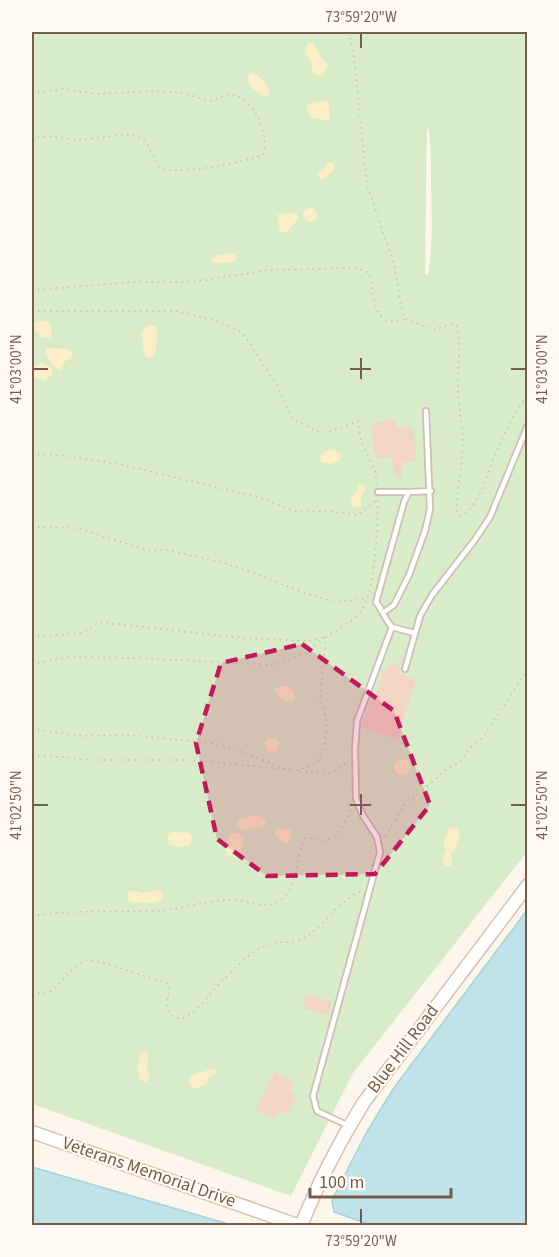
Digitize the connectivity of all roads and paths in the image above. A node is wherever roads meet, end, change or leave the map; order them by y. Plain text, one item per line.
1 (349, 32) edge
2 (32, 93) edge
3 (32, 138) edge
4 (32, 290) edge
5 (32, 311) edge
6 (406, 319) junction
7 (528, 395) edge
8 (426, 411) dead end
9 (528, 425) edge
10 (32, 454) edge
11 (431, 491) junction
12 (378, 492) junction
13 (409, 492) junction
14 (378, 500) junction
15 (32, 526) edge
16 (367, 598) junction
17 (384, 612) junction
18 (392, 627) junction
19 (414, 633) junction
20 (32, 637) edge
21 (326, 637) junction
22 (32, 664) edge
23 (405, 669) dead end
24 (528, 669) edge
25 (32, 729) edge
26 (32, 756) edge
27 (352, 766) dead end
28 (290, 770) junction
29 (296, 770) junction
30 (353, 803) dead end
31 (380, 849) junction
32 (528, 885) edge
33 (368, 888) dead end
34 (32, 916) edge
35 (32, 994) edge
36 (349, 1126) junction
37 (32, 1132) edge
38 (300, 1226) edge

1 - 6 path
2 - 3 path
4 - 6 path
5 - 12 path
6 - 7 path
8 - 11 lane
9 - 19 lane
10 - 14 path
11 - 13 lane
11 - 17 lane
12 - 13 lane
12 - 14 path
13 - 17 lane
14 - 16 path
15 - 16 path
16 - 21 path
17 - 18 lane
18 - 19 lane
18 - 31 lane
19 - 23 lane
20 - 21 path
21 - 22 path
21 - 29 path
24 - 31 path
25 - 28 path
26 - 28 path
27 - 29 path
28 - 29 path
30 - 34 path
31 - 36 lane
32 - 36 street, Blue Hill Road
33 - 35 path
36 - 38 street, Blue Hill Road
37 - 38 street, Veterans Memorial Drive

